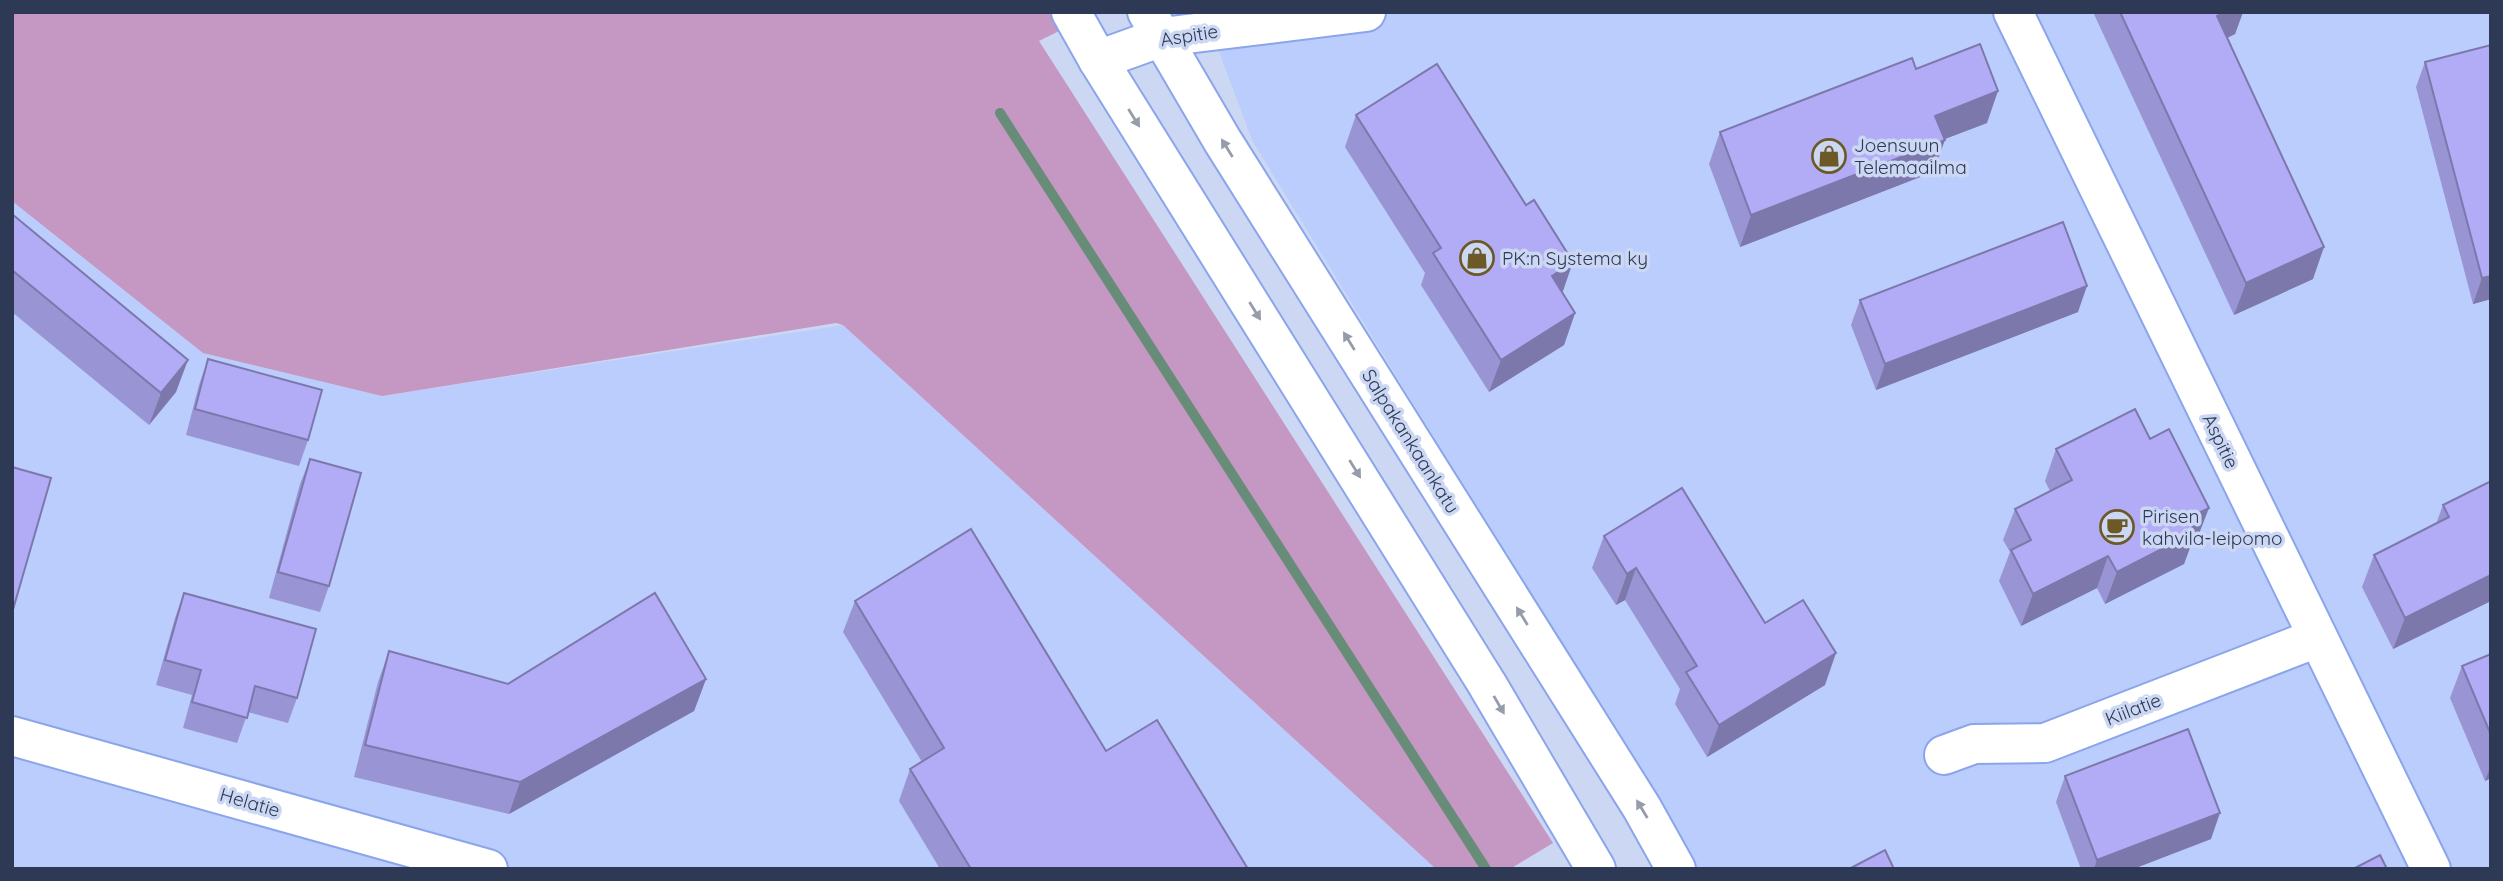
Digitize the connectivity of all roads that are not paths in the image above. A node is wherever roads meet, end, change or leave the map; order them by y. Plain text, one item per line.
1 (1071, 12) edge
2 (1366, 12) edge
3 (2012, 12) edge
4 (1154, 25) edge
5 (1098, 60) junction
6 (2317, 638) junction
7 (12, 736) edge
8 (1944, 755) dead end
9 (488, 869) edge
10 (1596, 869) edge
11 (1676, 869) edge
12 (2431, 869) edge

1 - 5 street
2 - 4 street, Aspitie
3 - 6 street, Aspitie
4 - 5 street, Aspitie
11 -> 4 street, Salpakankaankatu
5 -> 10 street
6 - 8 street, Kiilatie
6 - 12 street, Aspitie
7 - 9 street, Helatie

